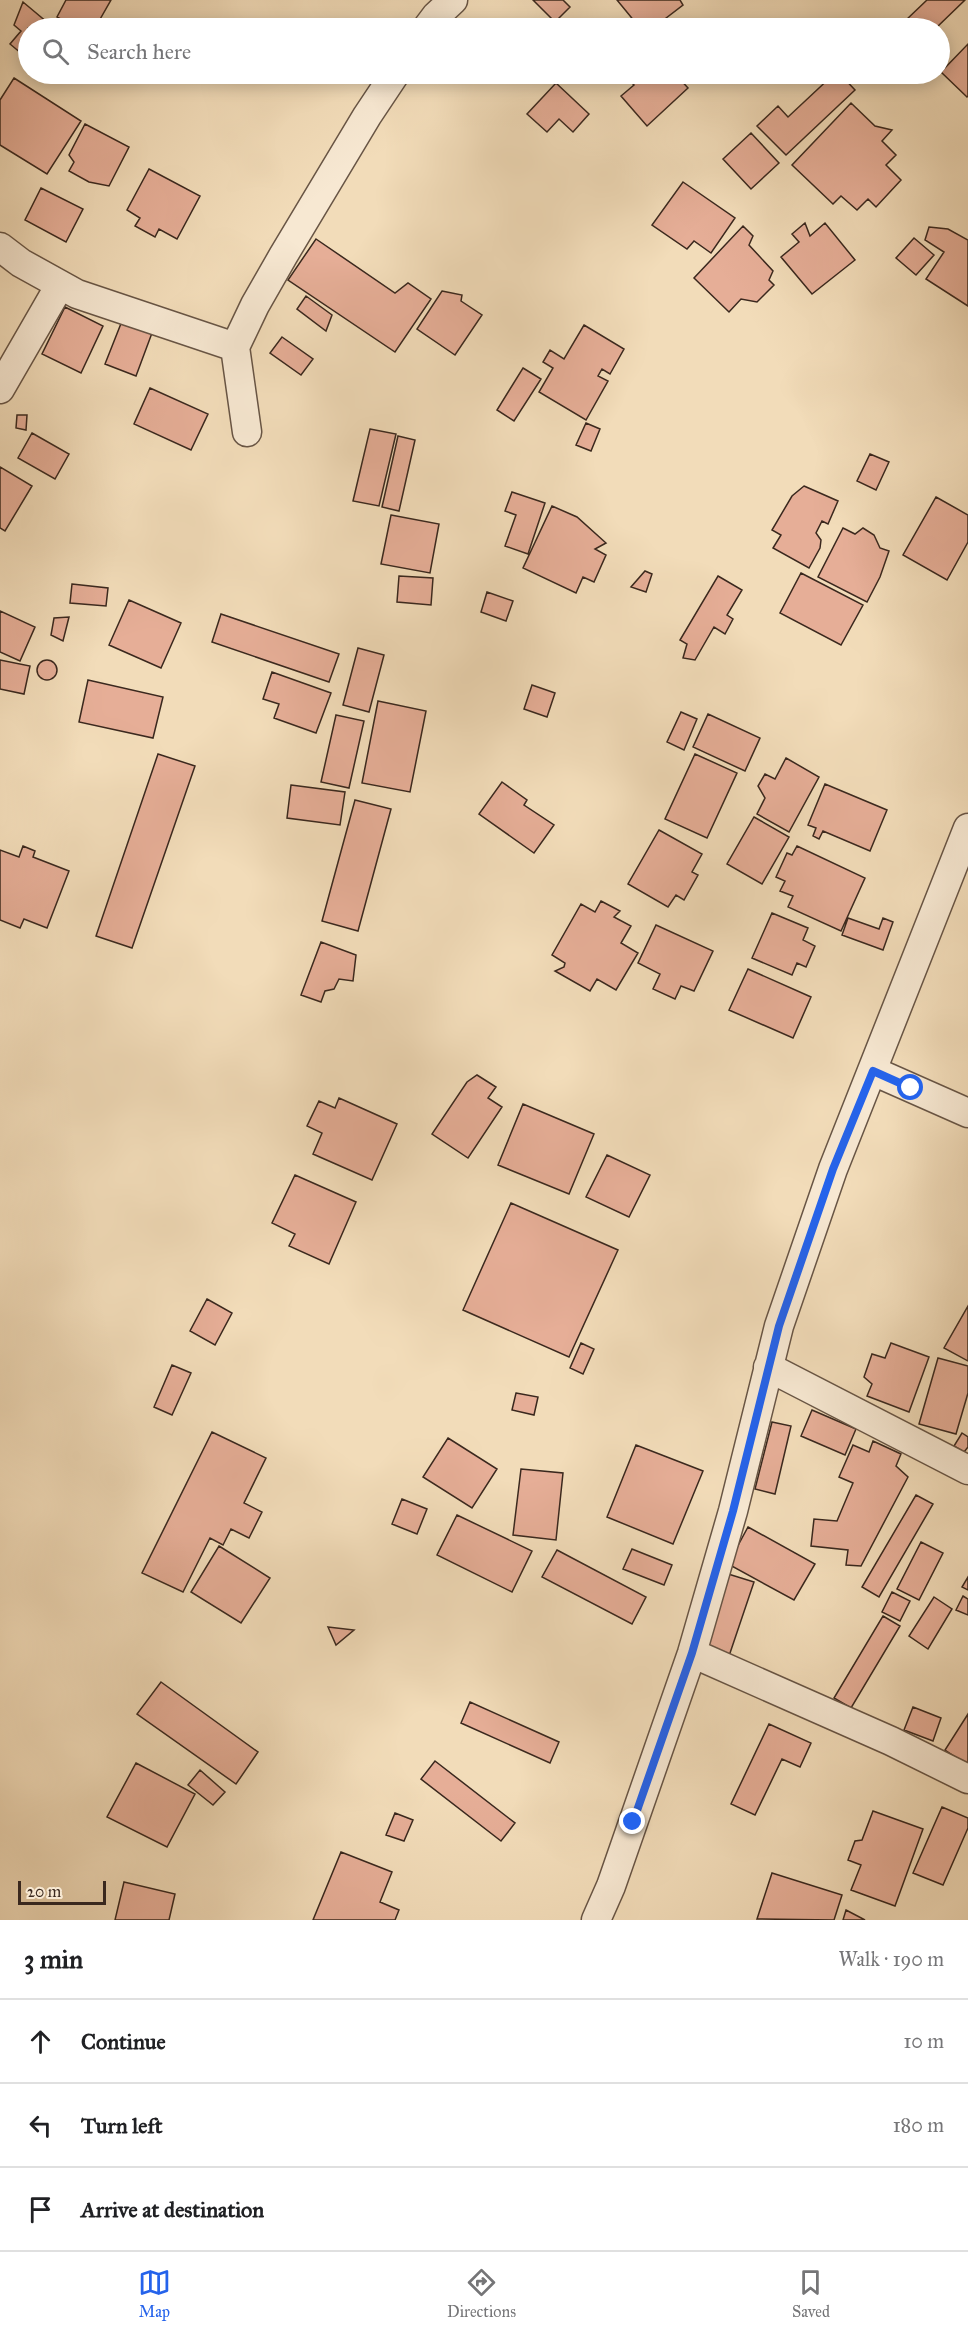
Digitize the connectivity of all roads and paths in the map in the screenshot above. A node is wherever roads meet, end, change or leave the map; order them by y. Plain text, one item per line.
1 (453, 0) edge
2 (434, 18) edge
3 (388, 84) edge
4 (0, 247) edge
5 (60, 285) junction
6 (235, 347) junction
7 (0, 389) edge
8 (247, 432) dead end
9 (968, 828) edge
10 (873, 1071) junction
11 (968, 1113) edge
12 (768, 1367) junction
13 (968, 1470) edge
14 (692, 1653) junction
15 (968, 1779) edge
16 (596, 1920) edge

1 - 2 street
3 - 6 street
4 - 5 street
5 - 6 street
5 - 7 street
6 - 8 street
9 - 10 street
10 - 11 street
10 - 12 street
12 - 13 street
12 - 14 street
14 - 15 street
14 - 16 street

